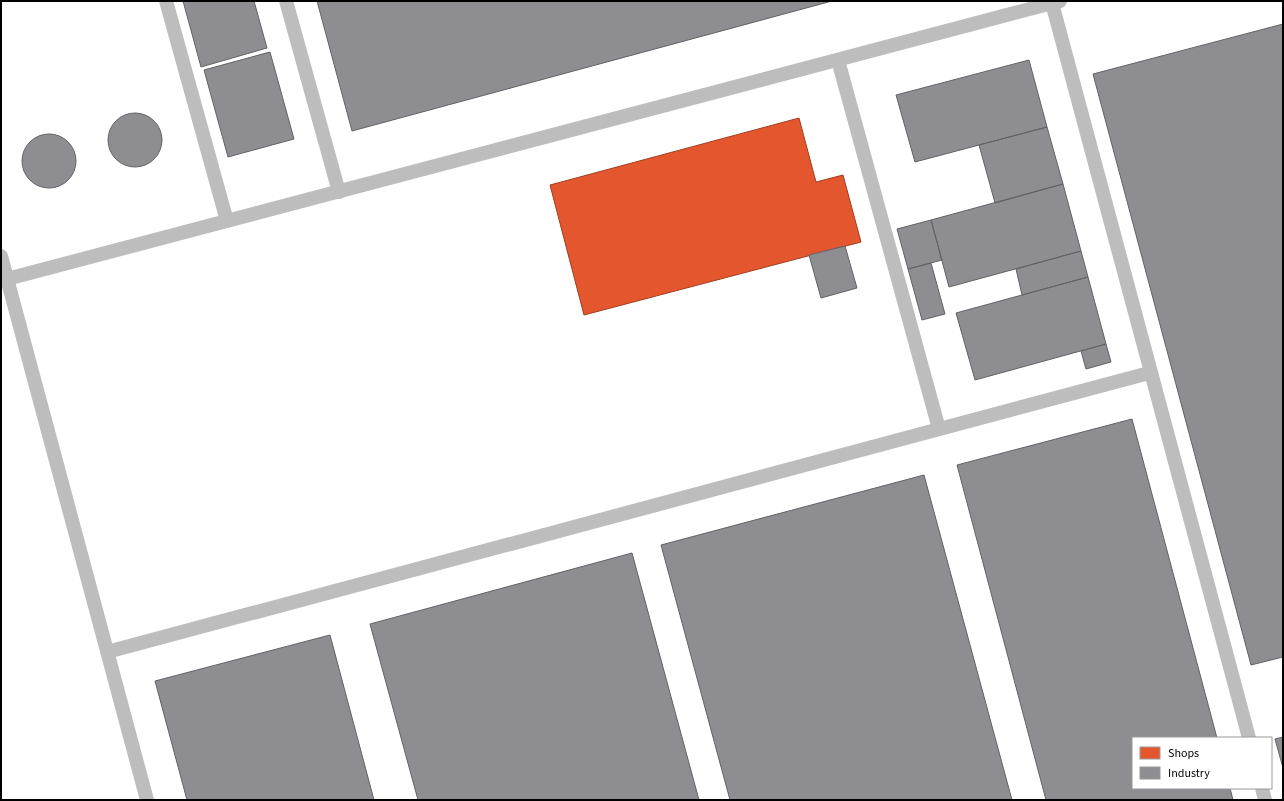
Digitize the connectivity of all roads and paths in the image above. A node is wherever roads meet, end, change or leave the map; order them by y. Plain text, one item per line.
1 (166, 1) edge
2 (286, 1) edge
3 (1056, 2) edge
4 (838, 60) junction
5 (339, 192) junction
6 (227, 221) junction
7 (1, 256) edge
8 (7, 279) junction
9 (1149, 373) junction
10 (939, 429) junction
11 (108, 652) junction
12 (1249, 737) edge
13 (1262, 789) edge
14 (147, 800) edge
15 (1265, 800) edge

1 - 6 lane
2 - 5 lane
3 - 4 lane
3 - 9 lane
4 - 5 lane
4 - 10 lane
5 - 6 lane
6 - 8 lane
7 - 8 lane
8 - 11 lane
9 - 10 lane
9 - 12 lane
10 - 11 lane
11 - 14 lane
13 - 15 lane

